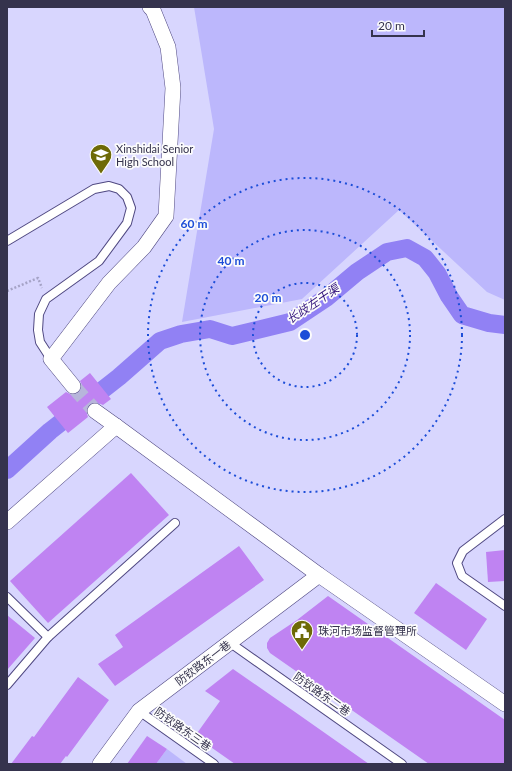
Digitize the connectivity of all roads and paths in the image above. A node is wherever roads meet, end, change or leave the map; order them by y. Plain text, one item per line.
1 (150, 7) edge
2 (7, 241) edge
3 (7, 292) edge
4 (46, 299) junction
5 (51, 359) junction
6 (74, 386) tunnel mouth
7 (95, 411) tunnel mouth
8 (116, 426) junction
9 (505, 519) edge
10 (7, 522) edge
11 (175, 523) dead end
12 (319, 574) junction
13 (7, 597) edge
14 (505, 606) edge
15 (48, 637) junction
16 (229, 642) junction
17 (7, 685) edge
18 (505, 704) edge
19 (139, 711) junction
20 (100, 764) edge
21 (214, 764) edge
22 (402, 764) edge

1 - 5 street
2 - 4 lane
3 - 4 path
4 - 5 lane
5 - 6 street
7 - 8 street
8 - 10 street
8 - 12 street
9 - 14 lane
11 - 15 lane
12 - 16 street, 防钦路东一巷
12 - 18 street
13 - 15 lane
15 - 17 lane
16 - 19 street, 防钦路东一巷
16 - 22 lane, 防钦路东二巷
19 - 20 street, 防钦路东一巷
19 - 21 lane, 防钦路东三巷

